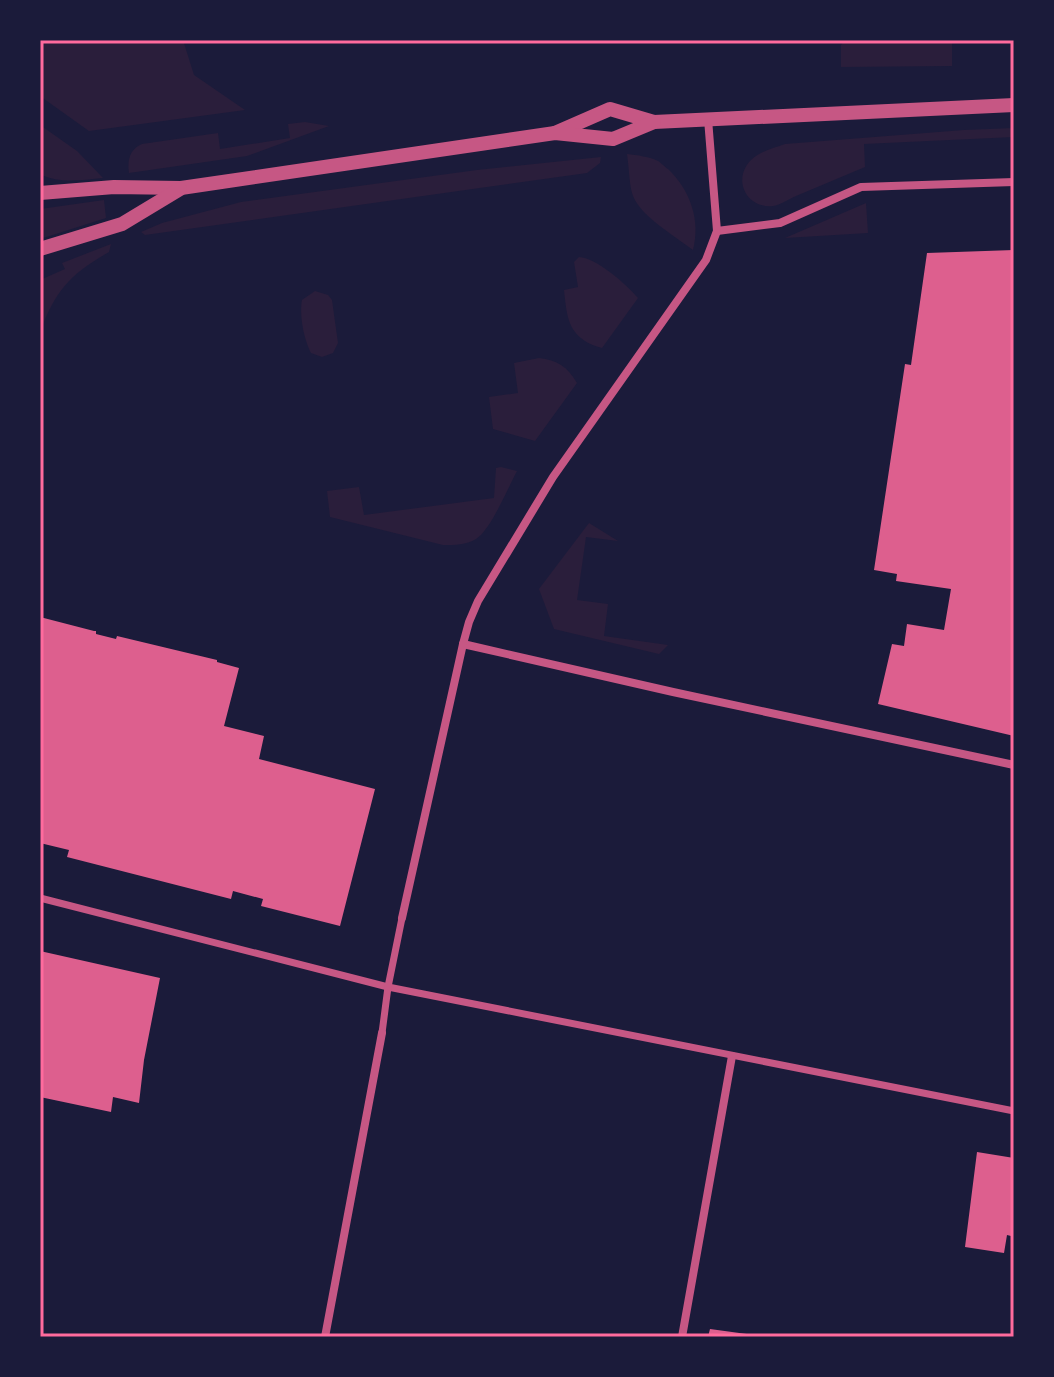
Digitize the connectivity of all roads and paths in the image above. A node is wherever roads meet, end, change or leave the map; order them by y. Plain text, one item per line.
1 (1014, 105) edge
2 (708, 119) junction
3 (654, 122) junction
4 (555, 133) junction
5 (1014, 182) edge
6 (181, 188) junction
7 (40, 193) edge
8 (717, 231) junction
9 (40, 249) edge
10 (463, 644) junction
11 (1014, 765) edge
12 (40, 898) edge
13 (402, 918) joint
14 (388, 987) junction
15 (382, 1033) joint
16 (732, 1056) junction
17 (1014, 1111) edge
18 (325, 1337) edge
19 (682, 1337) edge

1 - 2 street
2 - 3 street
2 - 8 street
3 - 4 street
3 - 4 street
4 - 6 street
5 - 8 street
6 - 7 street
6 - 9 street
8 - 10 street
10 - 11 street
10 - 13 street
12 - 14 street
13 - 14 street
14 - 15 street
14 - 16 street
15 - 18 street
16 - 17 street
16 - 19 street

